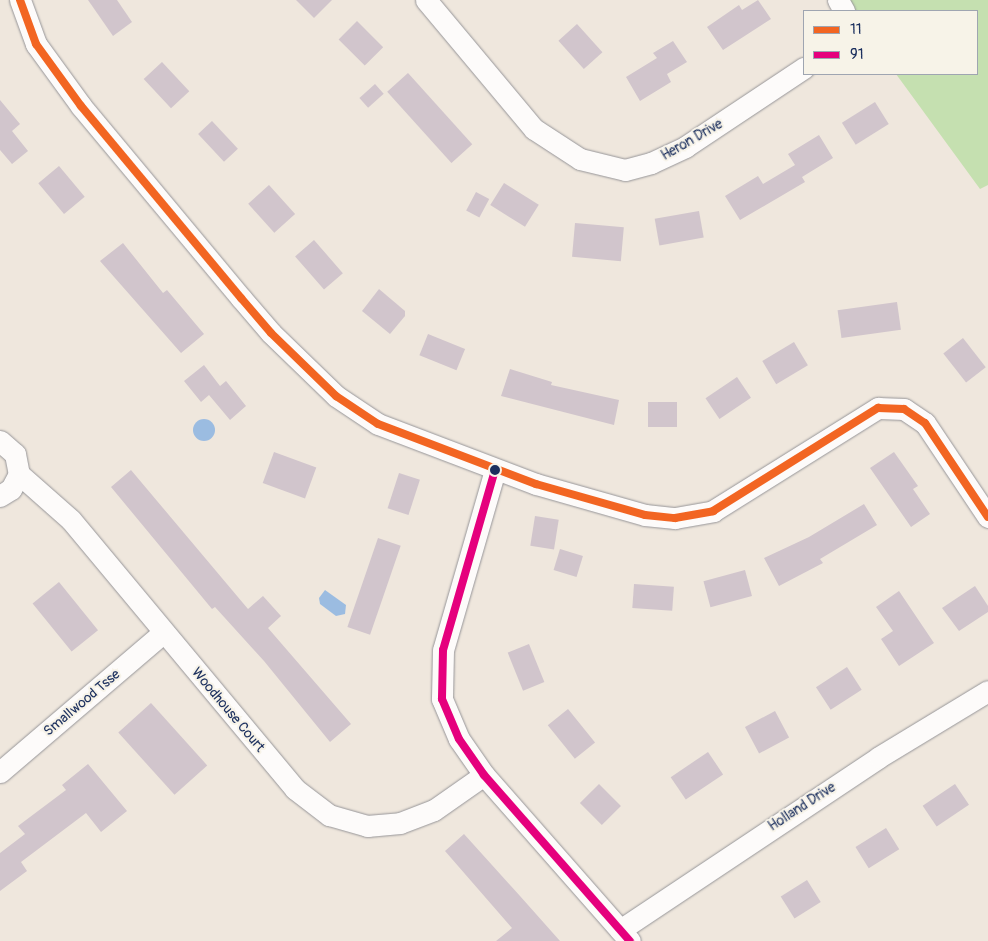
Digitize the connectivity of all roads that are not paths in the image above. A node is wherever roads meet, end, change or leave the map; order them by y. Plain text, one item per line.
1 (20, 0) edge
2 (426, 0) edge
3 (803, 69) edge
4 (0, 441) edge
5 (495, 470) junction
6 (19, 474) junction
7 (0, 496) edge
8 (988, 518) edge
9 (163, 633) junction
10 (988, 691) edge
11 (0, 772) edge
12 (484, 776) junction
13 (625, 936) edge

1 - 5 street
2 - 3 street, Heron Drive
4 - 6 street
5 - 8 street
5 - 12 street
6 - 7 street
6 - 9 street, Woodhouse Court
9 - 11 street, Smallwood Tsse
9 - 12 street, Woodhouse Court
10 - 13 street, Holland Drive
12 - 13 street

